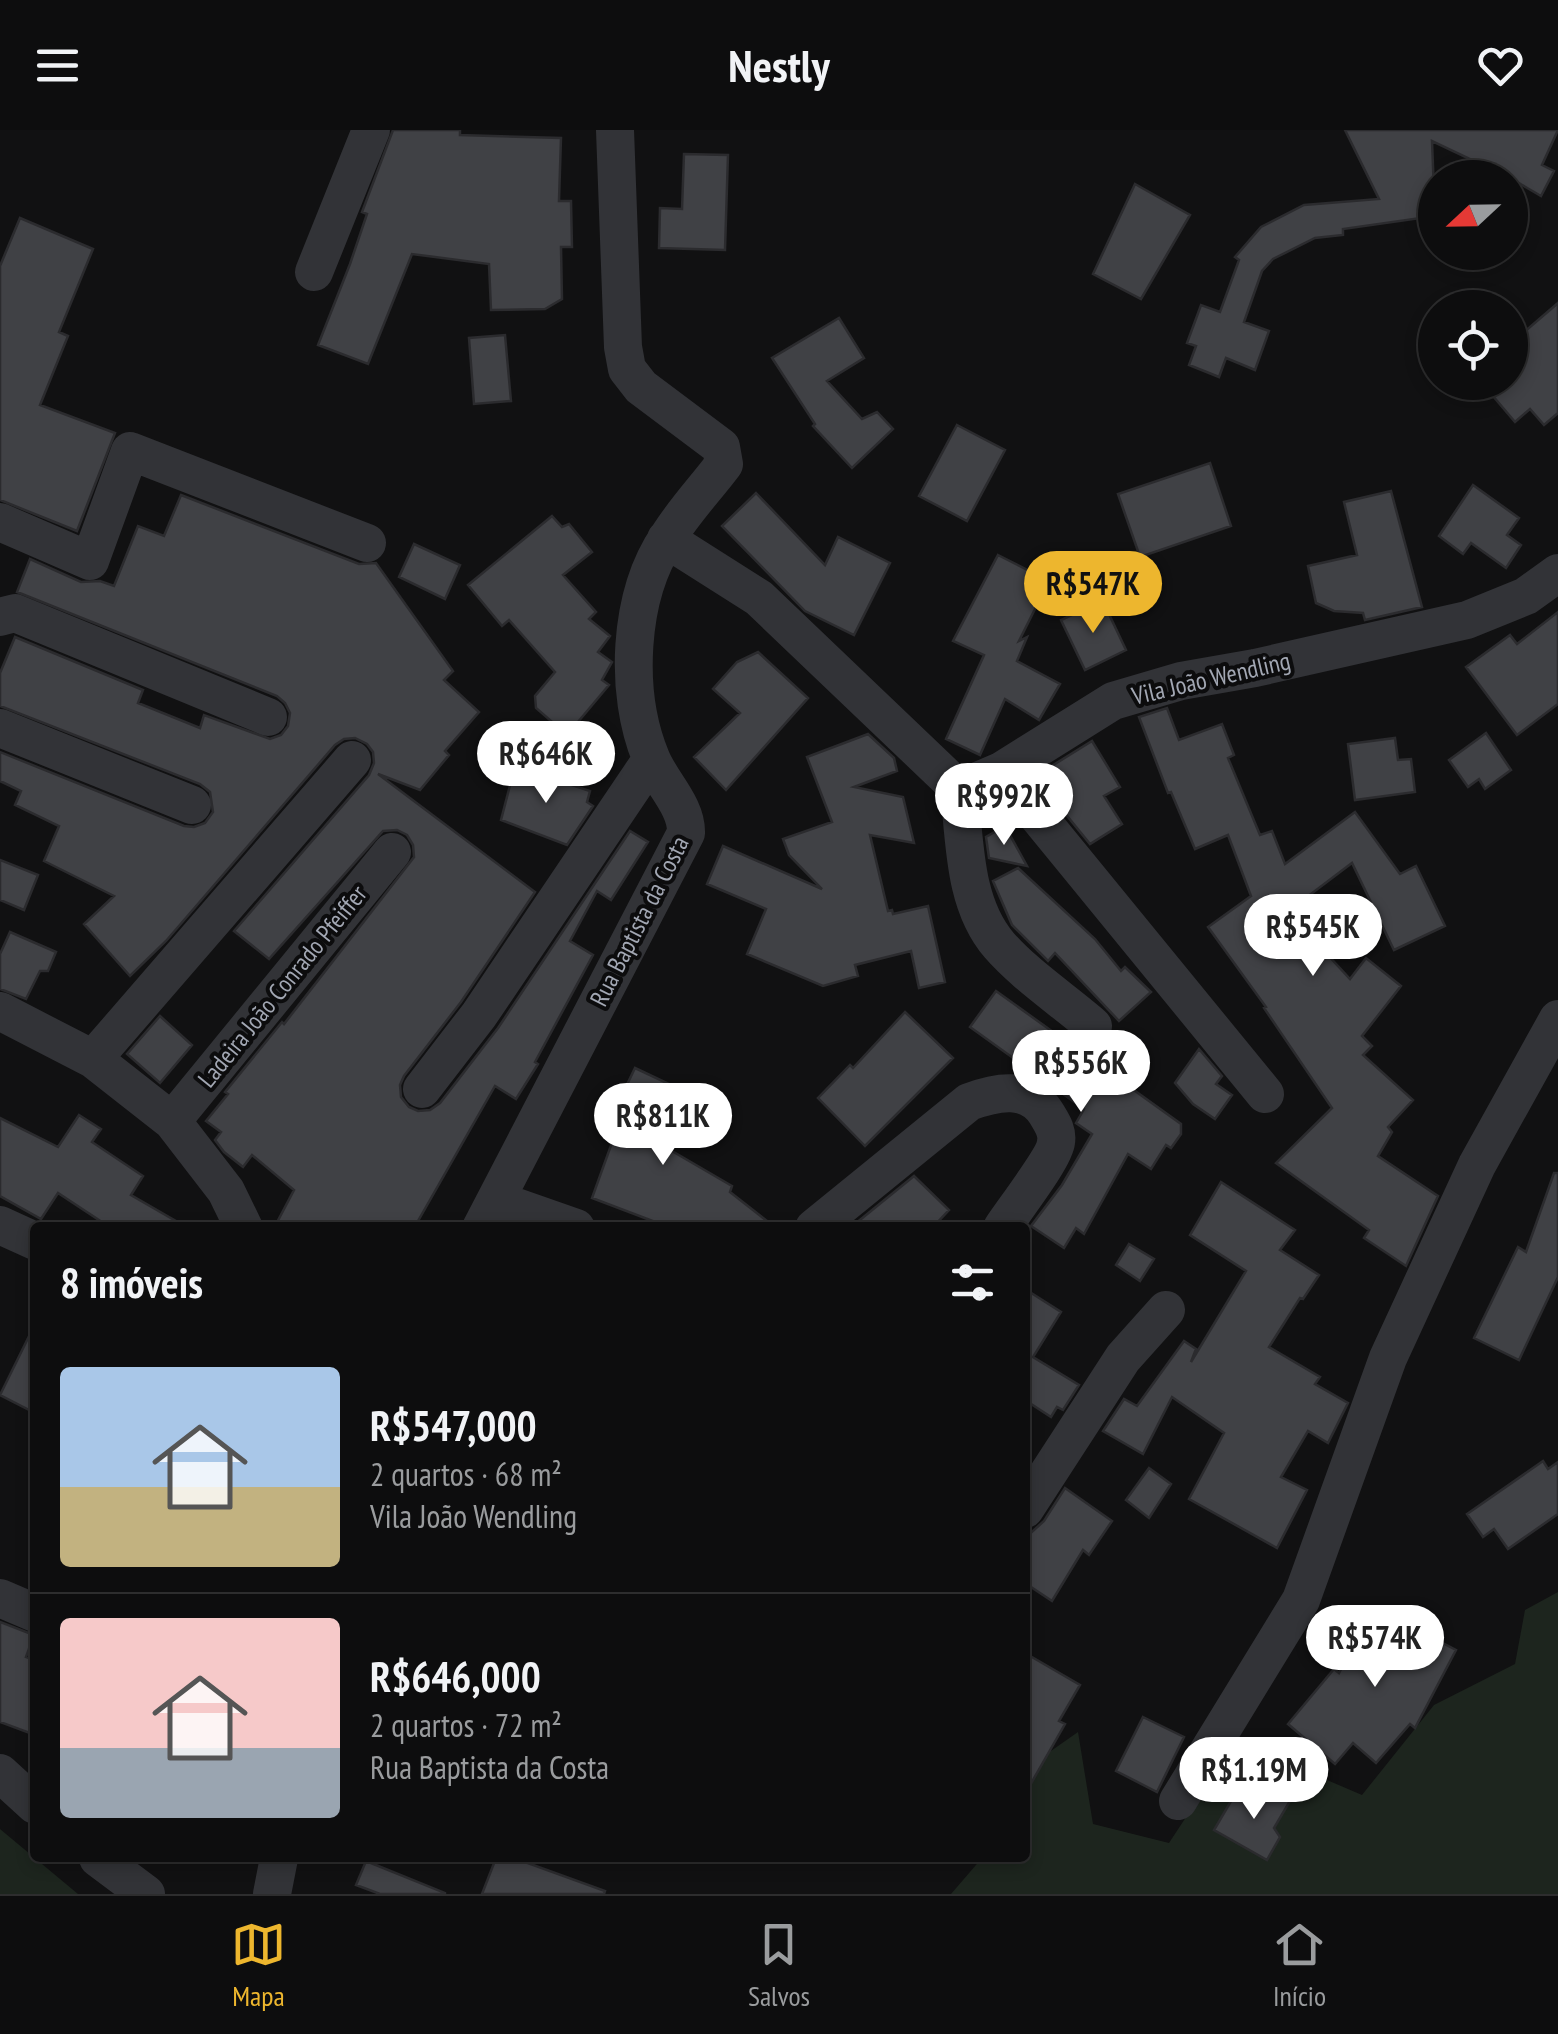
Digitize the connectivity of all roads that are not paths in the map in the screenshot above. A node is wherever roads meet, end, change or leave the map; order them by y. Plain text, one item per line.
1 (370, 130) edge
2 (615, 130) edge
3 (314, 272) dead end
4 (0, 522) edge
5 (666, 539) junction
6 (367, 543) dead end
7 (1558, 573) edge
8 (0, 617) edge
9 (268, 716) dead end
10 (0, 728) edge
11 (352, 760) dead end
12 (651, 760) junction
13 (1000, 771) junction
14 (959, 789) junction
15 (192, 806) dead end
16 (392, 852) dead end
17 (0, 1010) edge
18 (1558, 1018) edge
19 (1093, 1026) dead end
20 (93, 1058) junction
21 (422, 1089) dead end
22 (1266, 1094) dead end
23 (172, 1121) junction
24 (488, 1214) edge
25 (241, 1222) edge
26 (538, 1222) edge
27 (821, 1222) edge
28 (1006, 1222) edge
29 (0, 1225) edge
30 (30, 1238) edge
31 (1166, 1310) dead end
32 (1030, 1501) edge
33 (0, 1598) edge
34 (30, 1611) edge
35 (0, 1773) edge
36 (30, 1801) edge
37 (1178, 1801) dead end
38 (103, 1862) edge
39 (278, 1862) edge
40 (146, 1894) edge
41 (272, 1894) edge

1 - 3 street
2 - 5 street, Rua Baptista da Costa
4 - 6 street
5 - 12 street, Rua Baptista da Costa
5 - 14 street
7 - 13 street, Vila João Wendling
8 - 9 street
10 - 15 street
11 - 20 street
12 - 21 street
12 - 24 street, Rua Baptista da Costa
13 - 14 street, Vila João Wendling
13 - 22 street
14 - 19 street
16 - 23 street, Ladeira João Conrado Pfeiffer
17 - 20 street
18 - 37 street
20 - 23 street
23 - 25 street
24 - 26 street
27 - 28 street
29 - 30 street
31 - 32 street
33 - 34 street
35 - 36 street
38 - 40 street
39 - 41 street

